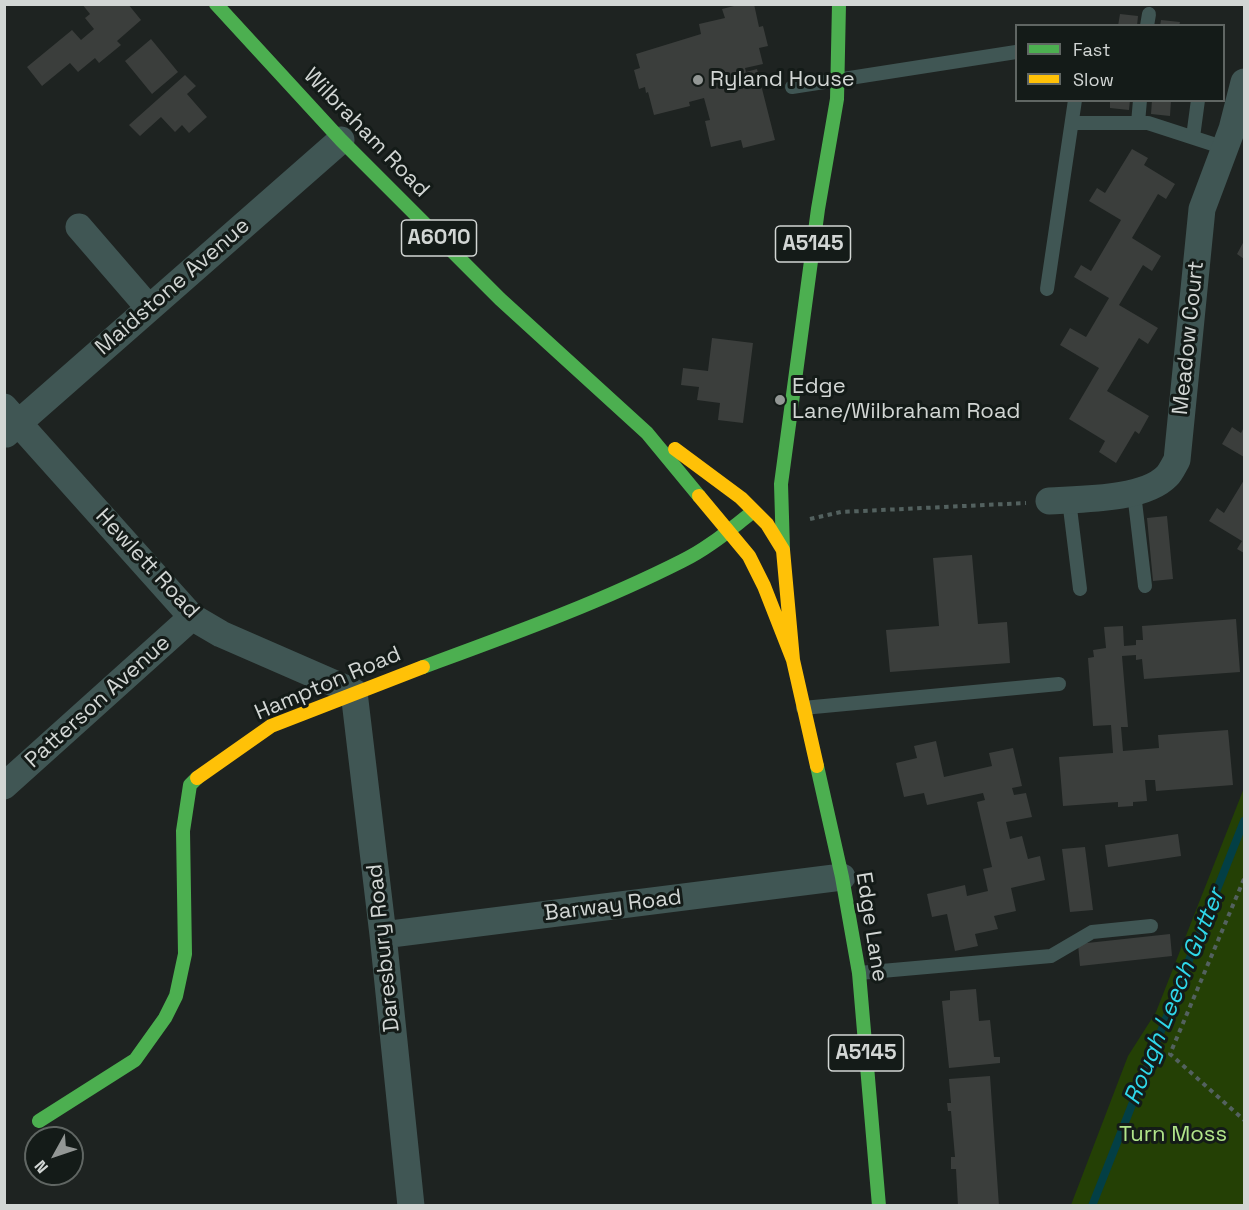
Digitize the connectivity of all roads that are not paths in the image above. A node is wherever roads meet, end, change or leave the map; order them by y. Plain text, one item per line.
1 (216, 4) edge
2 (839, 4) edge
3 (1015, 52) edge
4 (837, 80) junction
5 (1245, 82) edge
6 (792, 87) dead end
7 (1075, 102) edge
8 (1140, 102) edge
9 (1198, 102) edge
10 (1072, 123) junction
11 (1137, 123) junction
12 (1193, 137) junction
13 (341, 140) junction
14 (1225, 148) junction
15 (79, 227) dead end
16 (1047, 289) dead end
17 (149, 308) junction
18 (9, 422) edge
19 (647, 433) junction
20 (781, 483) junction
21 (1134, 493) junction
22 (1059, 501) joint
23 (761, 504) junction
24 (729, 531) junction
25 (783, 550) junction
26 (1144, 585) dead end
27 (1080, 589) dead end
28 (192, 617) junction
29 (793, 660) junction
30 (1059, 684) dead end
31 (354, 692) junction
32 (802, 708) junction
33 (4, 786) edge
34 (842, 877) junction
35 (1151, 926) dead end
36 (383, 935) junction
37 (860, 973) junction
38 (39, 1121) dead end
39 (411, 1206) edge
40 (879, 1206) edge

1 - 13 main road, Wilbraham Road / A6010
2 - 4 main road, Edge Lane / A5145
3 - 4 lane
4 - 6 lane
4 - 20 main road, Edge Lane / A5145
5 - 14 street, Meadow Court
7 - 10 lane
8 - 11 lane
9 - 12 lane
10 - 11 lane
10 - 16 lane
11 - 12 lane
12 - 14 lane
13 - 17 street, Maidstone Avenue
13 - 19 main road, Wilbraham Road / A6010
14 - 21 street, Meadow Court
15 - 17 street
17 - 18 street, Maidstone Avenue
18 - 28 street, Hewlett Road
19 - 23 main road, Edge Lane / A5145
19 - 24 main road, Edge Lane / A5145
20 - 23 main road, Hampton Road
20 - 25 main road, Edge Lane / A5145
21 - 22 street, Meadow Court
21 - 26 lane
22 - 27 lane
23 - 24 main road, Hampton Road
23 - 25 main road, Edge Lane / A5145
24 - 29 main road, Edge Lane / A5145
24 - 31 main road, Hampton Road
25 - 29 main road, Edge Lane / A5145
28 - 31 street, Hewlett Road
28 - 33 street, Patterson Avenue
29 - 32 main road, Edge Lane / A5145
30 - 32 lane
31 - 36 street, Daresbury Road
31 - 38 main road, Hampton Road
32 - 34 main road, Edge Lane / A5145
34 - 36 street, Barway Road
34 - 37 main road, Edge Lane / A5145
35 - 37 lane
36 - 39 street, Daresbury Road
37 - 40 main road, Edge Lane / A5145

